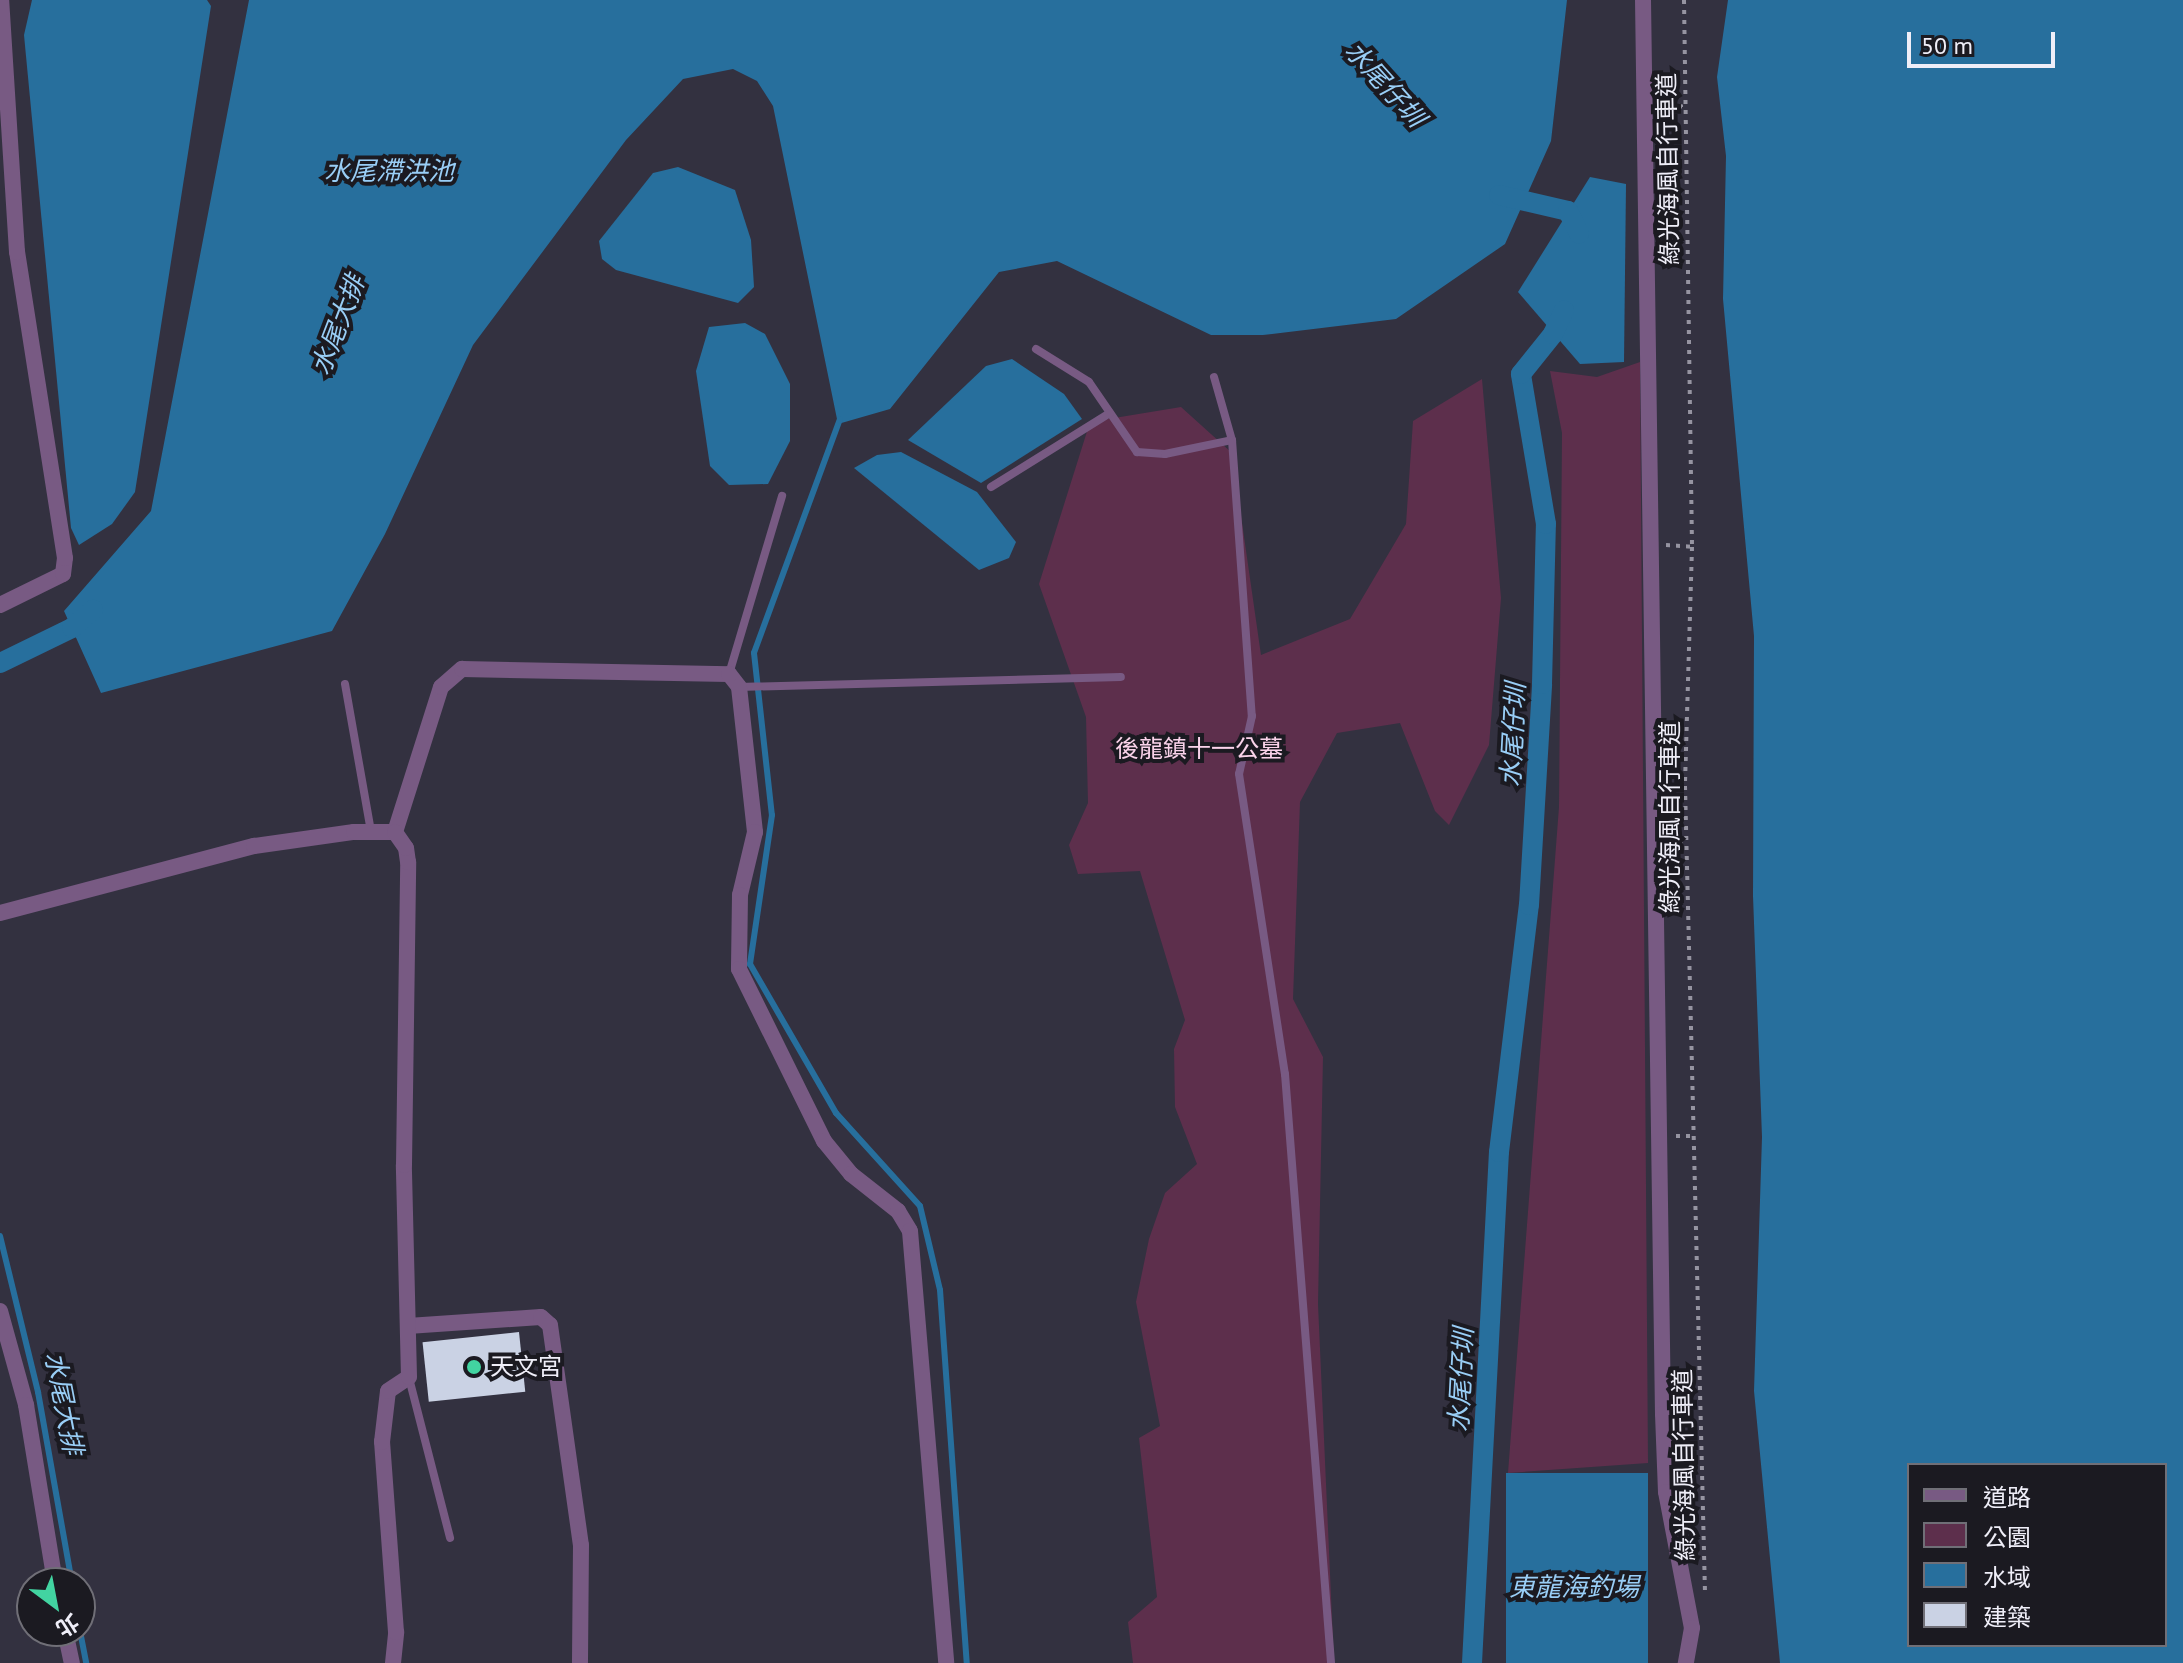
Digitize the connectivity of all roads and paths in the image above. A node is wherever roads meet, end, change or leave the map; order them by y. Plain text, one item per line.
1 (1, 0) edge
2 (1643, 0) edge
3 (1684, 0) edge
4 (1645, 100) junction
5 (1684, 107) junction
6 (1036, 349) dead end
7 (1214, 377) dead end
8 (1110, 413) junction
9 (1232, 440) junction
10 (991, 487) dead end
11 (782, 496) dead end
12 (1652, 544) junction
13 (1692, 547) junction
14 (0, 605) edge
15 (1121, 677) dead end
16 (739, 683) junction
17 (345, 684) dead end
18 (371, 832) junction
19 (395, 832) junction
20 (0, 913) edge
21 (0, 1311) edge
22 (408, 1326) junction
23 (409, 1377) junction
24 (450, 1538) dead end
25 (52, 1567) edge
26 (1705, 1602) dead end
27 (393, 1663) edge
28 (580, 1663) edge
29 (946, 1663) edge
30 (1331, 1663) edge
31 (1686, 1663) edge

1 - 14 street
2 - 4 street
3 - 5 path, 綠光海風自行車道
4 - 5 path
4 - 12 street
5 - 13 path, 綠光海風自行車道
6 - 8 lane
7 - 9 lane
8 - 9 lane
8 - 10 lane
9 - 30 lane
11 - 16 lane
12 - 13 path
12 - 31 street
13 - 26 path, 綠光海風自行車道
15 - 16 lane
16 - 19 street
16 - 29 street
17 - 18 lane
18 - 19 street
18 - 20 street
19 - 22 street
21 - 25 street
22 - 23 street
22 - 28 street
23 - 24 lane
23 - 27 street

